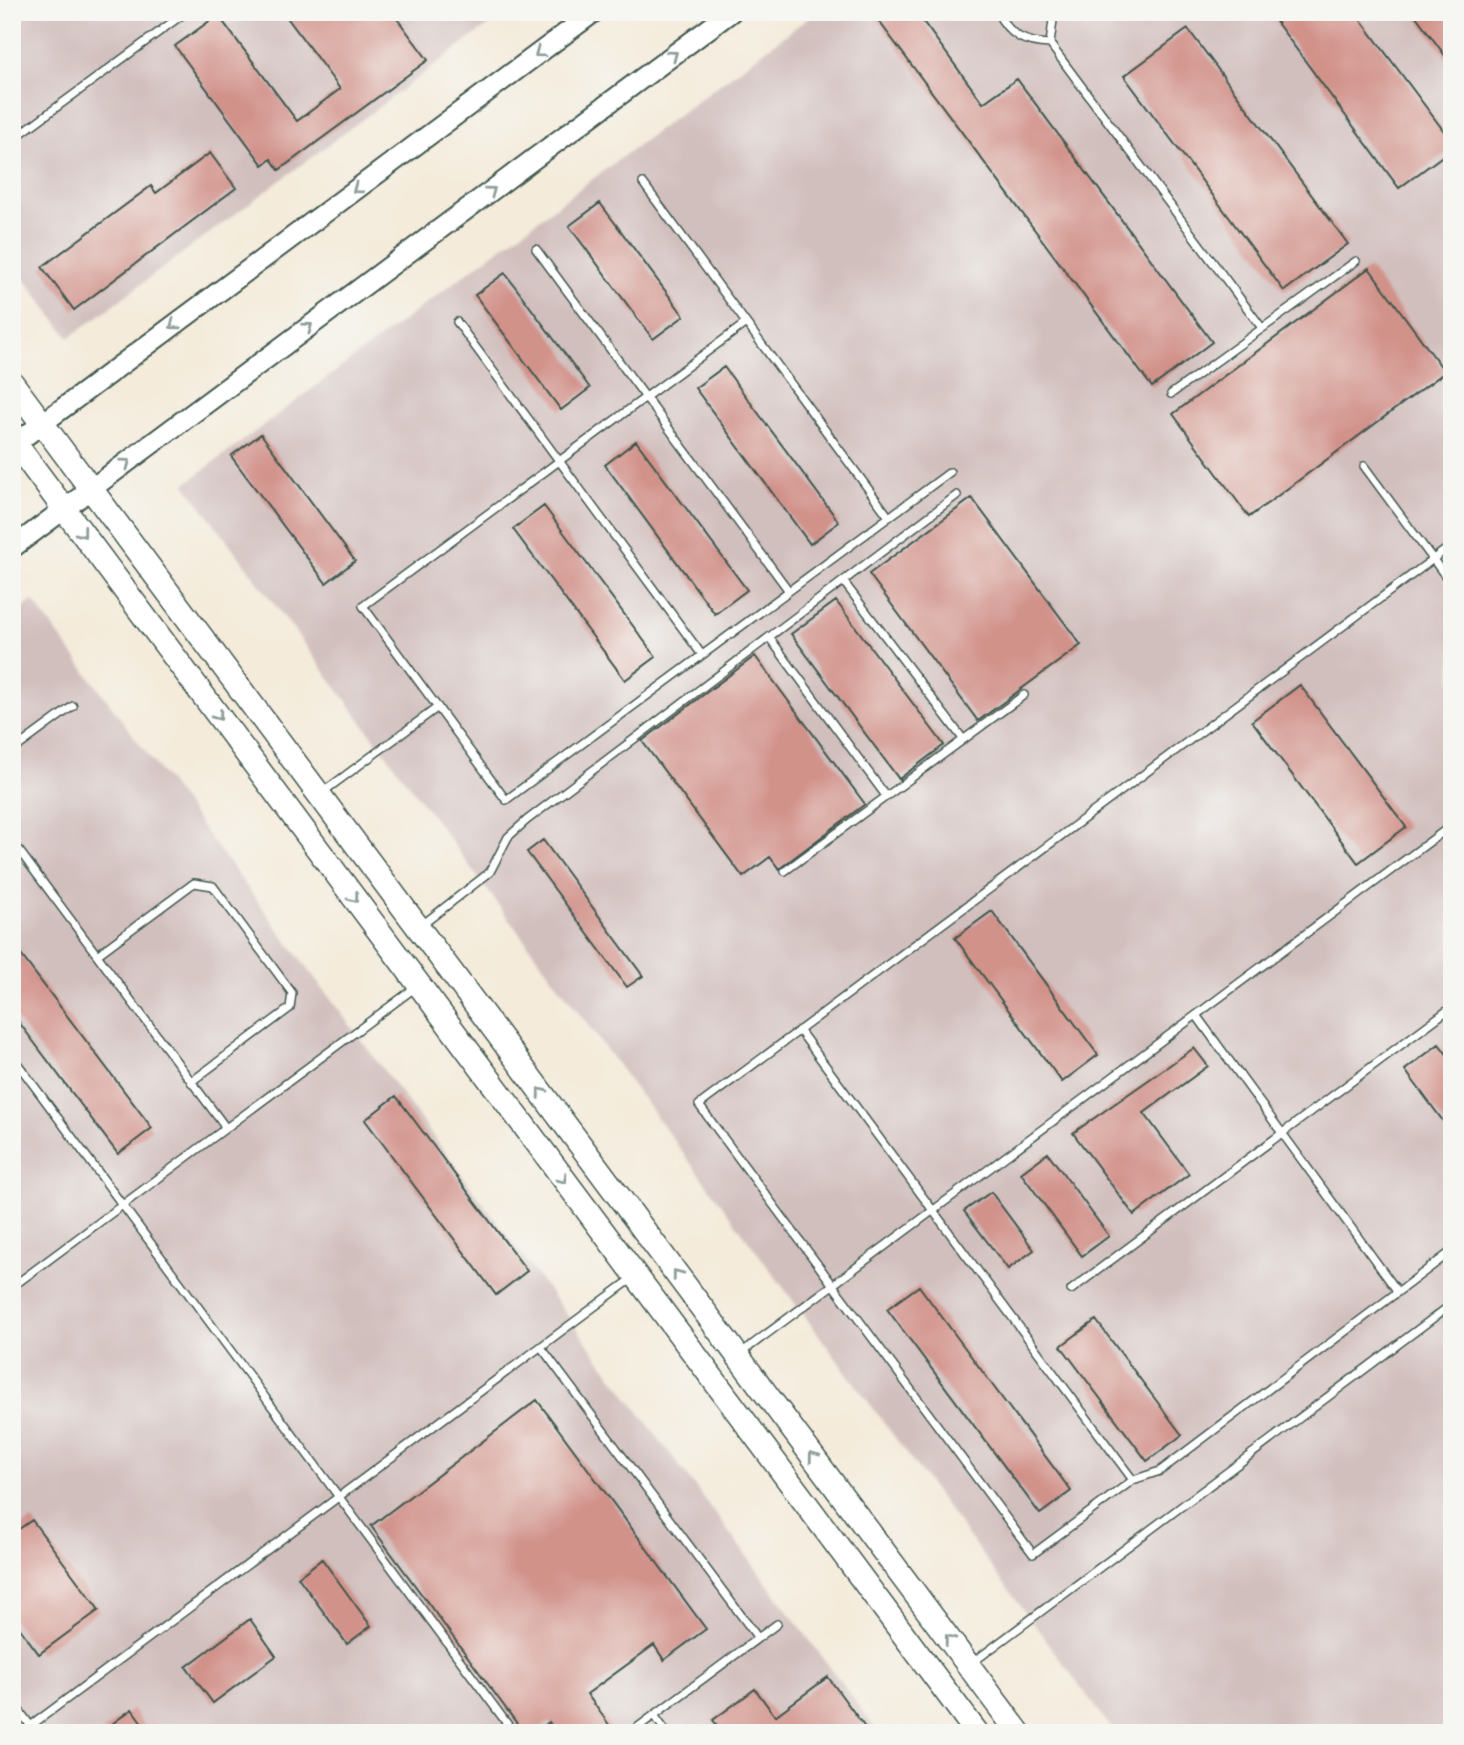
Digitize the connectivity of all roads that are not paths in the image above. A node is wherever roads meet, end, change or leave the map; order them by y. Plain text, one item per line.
1 (186, 12) edge
2 (732, 12) edge
3 (997, 12) edge
4 (1054, 12) edge
5 (592, 13) edge
6 (1050, 44) junction
7 (12, 140) edge
8 (643, 183) dead end
9 (536, 249) dead end
10 (1356, 261) dead end
11 (457, 322) dead end
12 (746, 323) junction
13 (1262, 328) junction
14 (12, 383) edge
15 (1171, 394) dead end
16 (646, 397) junction
17 (42, 423) junction
18 (13, 443) edge
19 (559, 461) junction
20 (1364, 466) dead end
21 (950, 472) dead end
22 (91, 489) junction
23 (957, 495) dead end
24 (64, 509) junction
25 (889, 517) junction
26 (1452, 545) edge
27 (12, 548) edge
28 (1433, 559) junction
29 (843, 581) junction
30 (1452, 585) edge
31 (789, 591) junction
32 (769, 637) junction
33 (702, 655) junction
34 (1024, 695) dead end
35 (74, 706) dead end
36 (438, 707) junction
37 (964, 739) junction
38 (12, 751) edge
39 (319, 795) junction
40 (886, 796) junction
41 (1452, 825) edge
42 (12, 841) edge
43 (785, 871) dead end
44 (419, 928) junction
45 (97, 955) junction
46 (419, 985) junction
47 (1451, 1009) edge
48 (1196, 1015) junction
49 (799, 1030) junction
50 (12, 1056) edge
51 (191, 1082) junction
52 (226, 1128) junction
53 (1282, 1133) junction
54 (122, 1205) junction
55 (933, 1210) junction
56 (1452, 1251) edge
57 (636, 1276) junction
58 (833, 1284) junction
59 (12, 1287) edge
60 (1070, 1290) dead end
61 (1398, 1292) junction
62 (1452, 1304) edge
63 (541, 1347) junction
64 (737, 1355) junction
65 (1133, 1480) junction
66 (339, 1497) junction
67 (778, 1624) dead end
68 (758, 1639) junction
69 (969, 1665) junction
70 (12, 1701) edge
71 (654, 1715) junction
72 (33, 1729) edge
73 (21, 1733) edge
74 (514, 1733) edge
75 (630, 1733) edge
76 (667, 1733) edge
77 (976, 1733) edge
78 (1019, 1733) edge

1 - 7 lane
22 -> 2 street
3 - 6 lane
4 - 6 lane
5 -> 17 street
6 - 13 lane
8 - 12 lane
9 - 16 lane
10 - 13 lane
11 - 19 lane
12 - 16 lane
12 - 25 lane
13 - 15 lane
14 - 17 main road
16 - 19 lane
16 - 31 lane
17 - 18 street
17 - 22 main road
18 - 24 main road
19 - 33 lane
19 - 36 lane
20 - 28 lane
21 - 25 lane
22 - 24 street
22 - 39 main road
23 - 29 lane
24 - 27 street
24 -> 46 main road
25 - 31 lane
26 - 28 lane
28 - 30 lane
28 - 49 lane
29 - 32 lane
29 - 37 lane
31 - 33 lane
32 - 40 lane
32 - 44 lane
33 - 36 lane
34 - 37 lane
35 - 38 lane
36 - 39 lane
37 - 40 lane
39 - 44 main road
40 - 43 lane
41 - 48 lane
42 - 45 lane
64 -> 44 main road
45 - 51 lane
45 - 51 lane
46 - 52 lane
46 -> 57 main road
47 - 53 lane
48 - 53 lane
48 - 55 lane
49 - 55 lane
49 - 58 lane
50 - 54 lane
51 - 52 lane
52 - 54 lane
53 - 60 lane
53 - 61 lane
54 - 59 lane
54 - 66 lane
55 - 58 lane
55 - 65 lane
56 - 61 lane
57 - 63 lane
57 - 77 main road
58 - 64 lane
58 - 65 lane
61 - 65 lane
62 - 69 lane
63 - 66 lane
63 - 68 lane
69 -> 64 main road
66 - 72 lane
66 - 74 lane
67 - 68 lane
68 - 71 lane
69 - 78 main road
70 - 72 lane
71 - 75 lane
71 - 76 lane
72 - 73 lane

